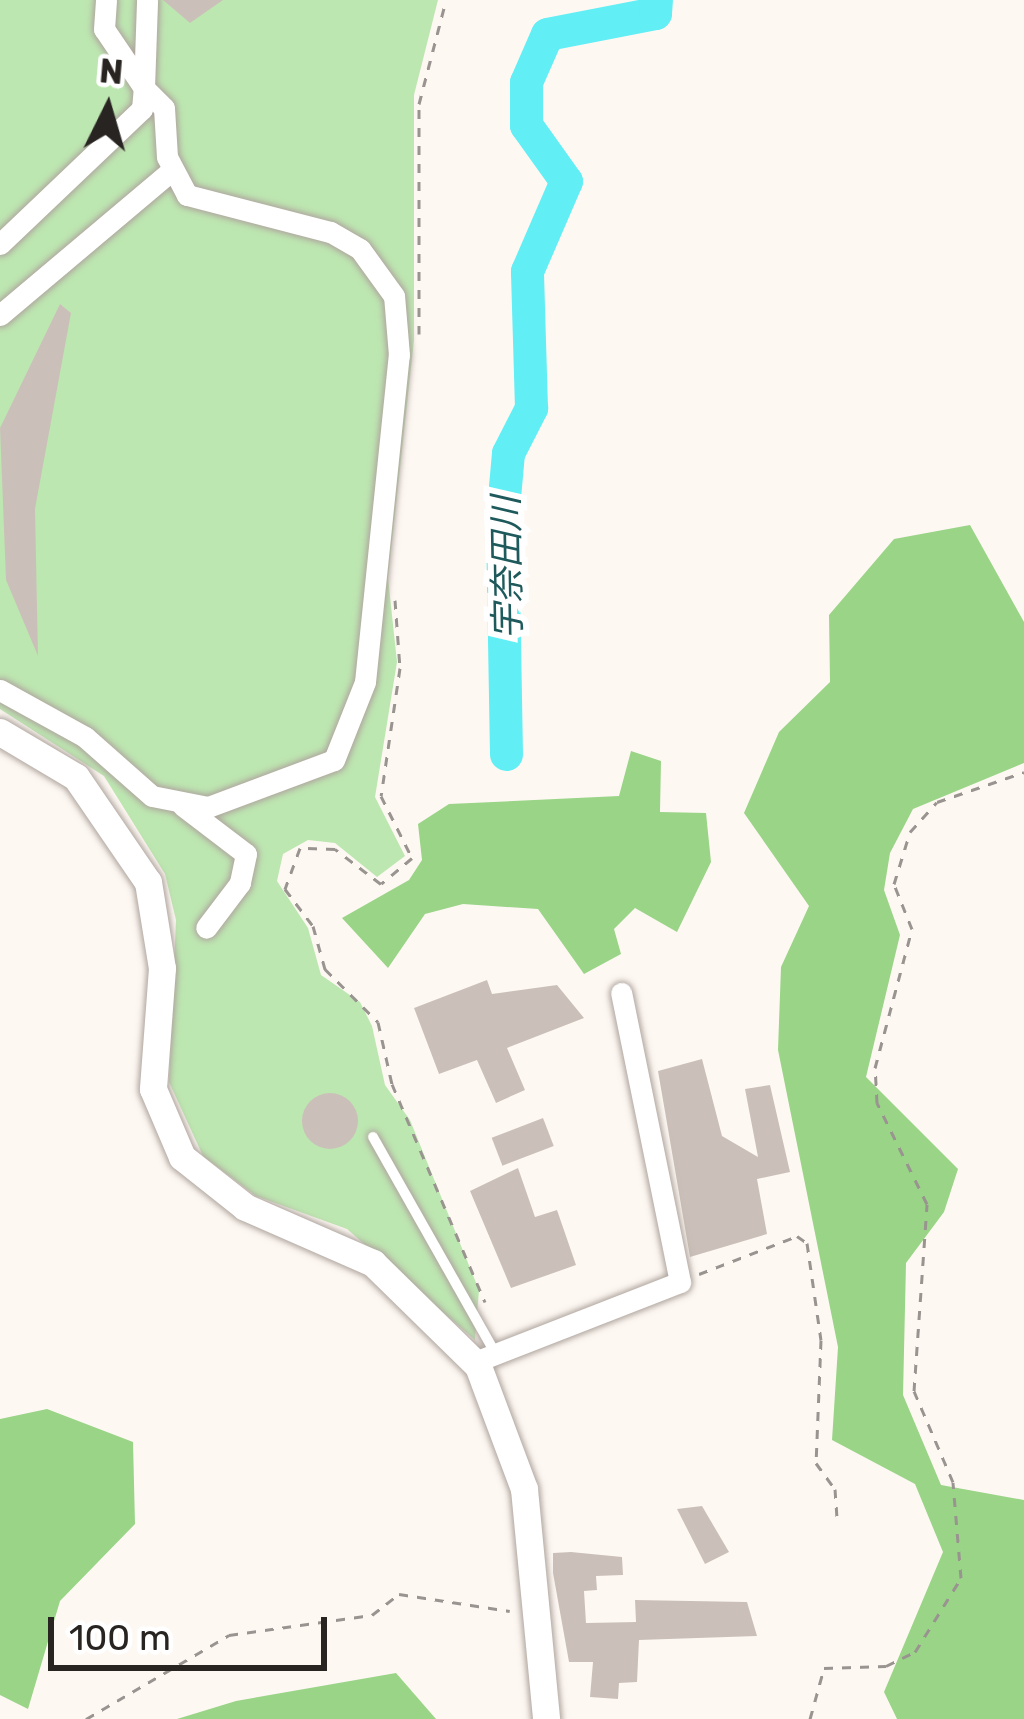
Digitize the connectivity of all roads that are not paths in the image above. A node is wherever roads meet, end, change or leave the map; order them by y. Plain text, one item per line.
1 (106, 0) edge
2 (146, 0) edge
3 (144, 88) junction
4 (172, 170) junction
5 (0, 244) edge
6 (0, 315) edge
7 (0, 690) edge
8 (0, 732) edge
9 (183, 806) junction
10 (206, 928) dead end
11 (621, 993) dead end
12 (373, 1137) dead end
13 (486, 1358) junction
14 (547, 1719) edge

1 - 3 street
2 - 3 street
3 - 4 street
3 - 5 street
4 - 6 street
4 - 9 street
7 - 9 street
8 - 13 street
9 - 10 street
11 - 13 street
12 - 13 lane
13 - 14 street

